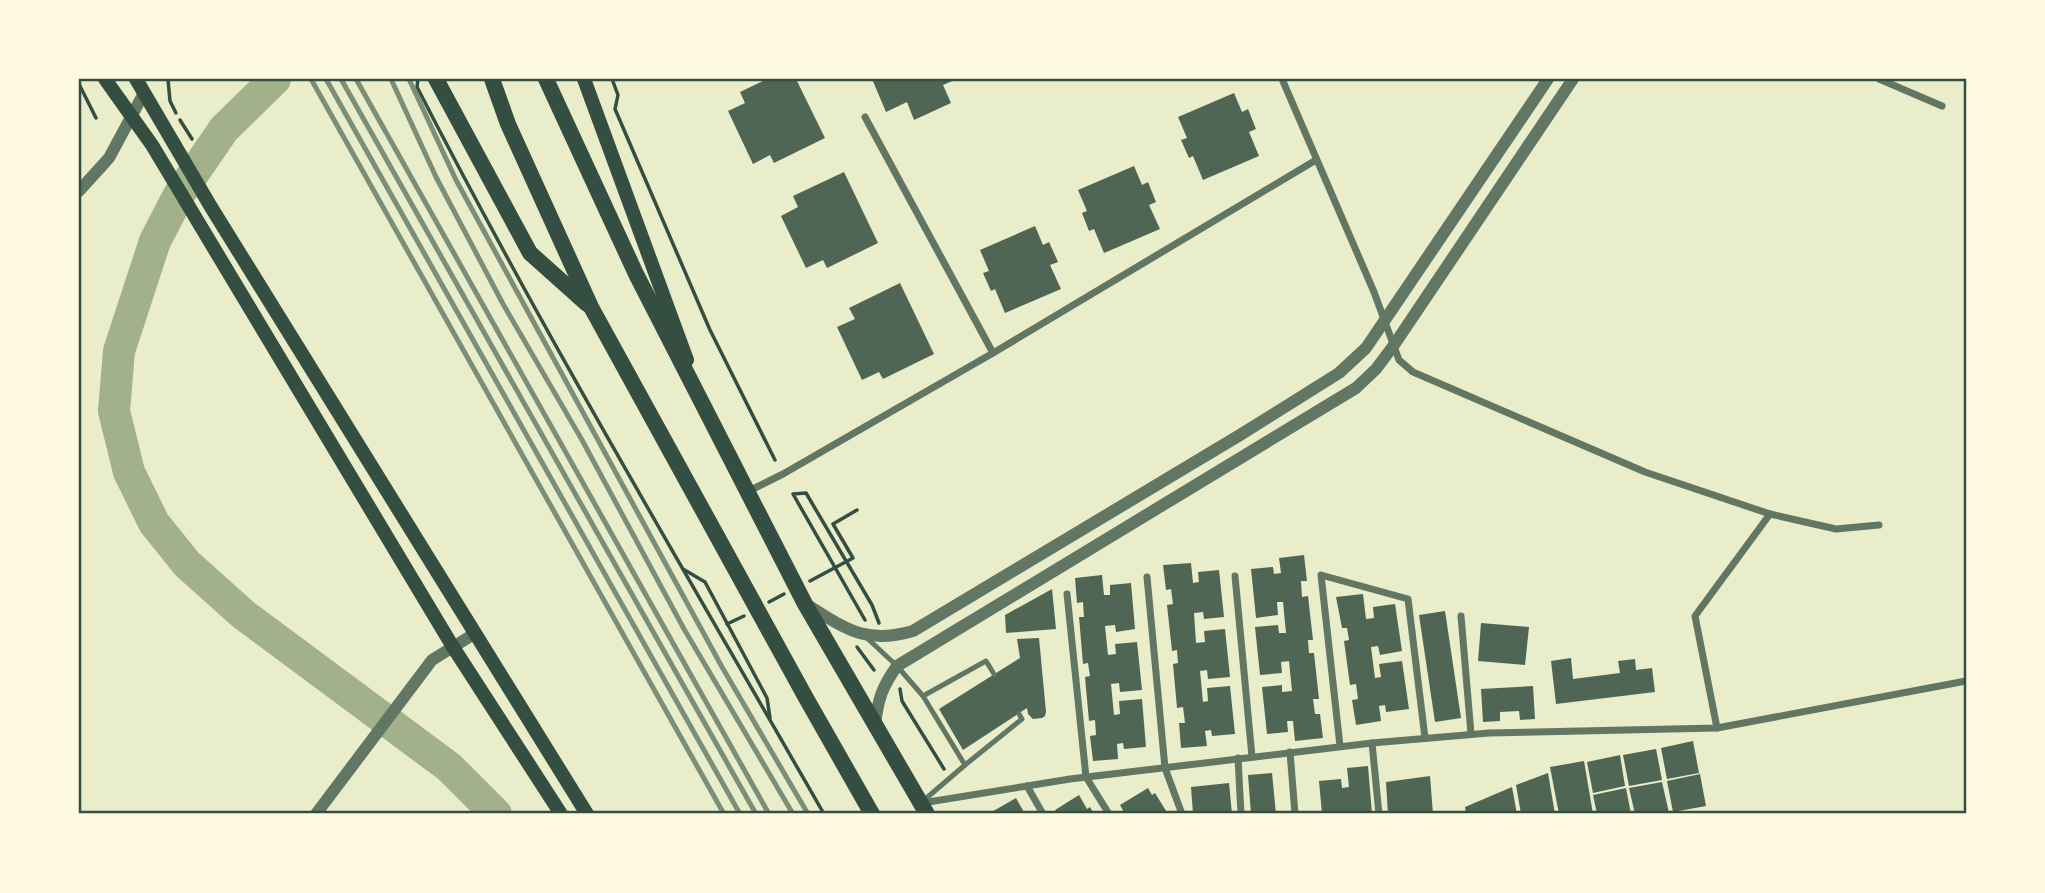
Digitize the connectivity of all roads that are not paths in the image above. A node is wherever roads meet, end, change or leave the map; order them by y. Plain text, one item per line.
1 (105, 79) edge
2 (136, 79) edge
3 (436, 79) edge
4 (492, 79) edge
5 (546, 79) edge
6 (1283, 79) edge
7 (1548, 79) edge
8 (1573, 79) edge
9 (1879, 79) edge
10 (585, 83) edge
11 (144, 93) junction
12 (1942, 106) dead end
13 (131, 116) junction
14 (865, 117) dead end
15 (1317, 160) junction
16 (79, 191) edge
17 (592, 307) junction
18 (1385, 320) junction
19 (1394, 345) junction
20 (993, 353) junction
21 (703, 404) junction
22 (748, 491) junction
23 (1770, 514) junction
24 (1879, 525) dead end
25 (1235, 576) dead end
26 (1147, 577) dead end
27 (1067, 594) dead end
28 (805, 604) junction
29 (1461, 617) dead end
30 (474, 634) junction
31 (865, 636) junction
32 (453, 647) junction
33 (897, 666) junction
34 (994, 674) dead end
35 (1966, 681) edge
36 (923, 696) junction
37 (1018, 713) dead end
38 (875, 725) junction
39 (1717, 728) junction
40 (1471, 734) junction
41 (1426, 738) junction
42 (1372, 743) junction
43 (1340, 746) junction
44 (1290, 751) junction
45 (1252, 757) junction
46 (1238, 758) junction
47 (965, 765) junction
48 (1165, 768) junction
49 (1086, 777) junction
50 (1027, 786) junction
51 (924, 809) edge
52 (316, 814) edge
53 (561, 814) edge
54 (587, 814) edge
55 (872, 814) edge
56 (1043, 814) edge
57 (1109, 814) edge
58 (1182, 814) edge
59 (1241, 814) edge
60 (1295, 814) edge
61 (1379, 814) edge

1 - 13 main road
2 - 11 main road
3 - 17 highway
4 - 17 highway
5 - 21 highway
6 - 15 street
7 - 18 street
8 - 19 street
9 - 12 street
10 - 21 main road
11 - 13 street
11 - 30 main road
13 - 16 street
13 - 32 main road
14 - 20 street
15 - 18 street
15 - 20 street
17 - 55 highway
18 - 19 street
18 - 31 street
19 - 23 street
19 - 33 street
20 - 22 street
21 - 22 highway
22 - 28 highway
23 - 24 street
23 - 39 street
25 - 45 street
26 - 48 street
27 - 49 street
28 - 31 street
28 - 38 highway
29 - 40 street
30 - 32 street
30 - 54 main road
31 - 33 lane
32 - 52 street
32 - 53 main road
33 - 36 lane
33 - 38 street
34 - 36 lane
35 - 39 street
36 - 47 lane
37 - 47 lane
38 - 51 highway
39 - 40 street
40 - 41 street
41 - 42 street
41 - 43 street
42 - 43 street
42 - 61 street
43 - 44 street
44 - 45 street
44 - 60 street
45 - 46 street
46 - 48 street
46 - 59 street
47 - 51 lane
48 - 49 street
48 - 58 street
49 - 50 street
49 - 57 street
50 - 51 street
50 - 56 street

